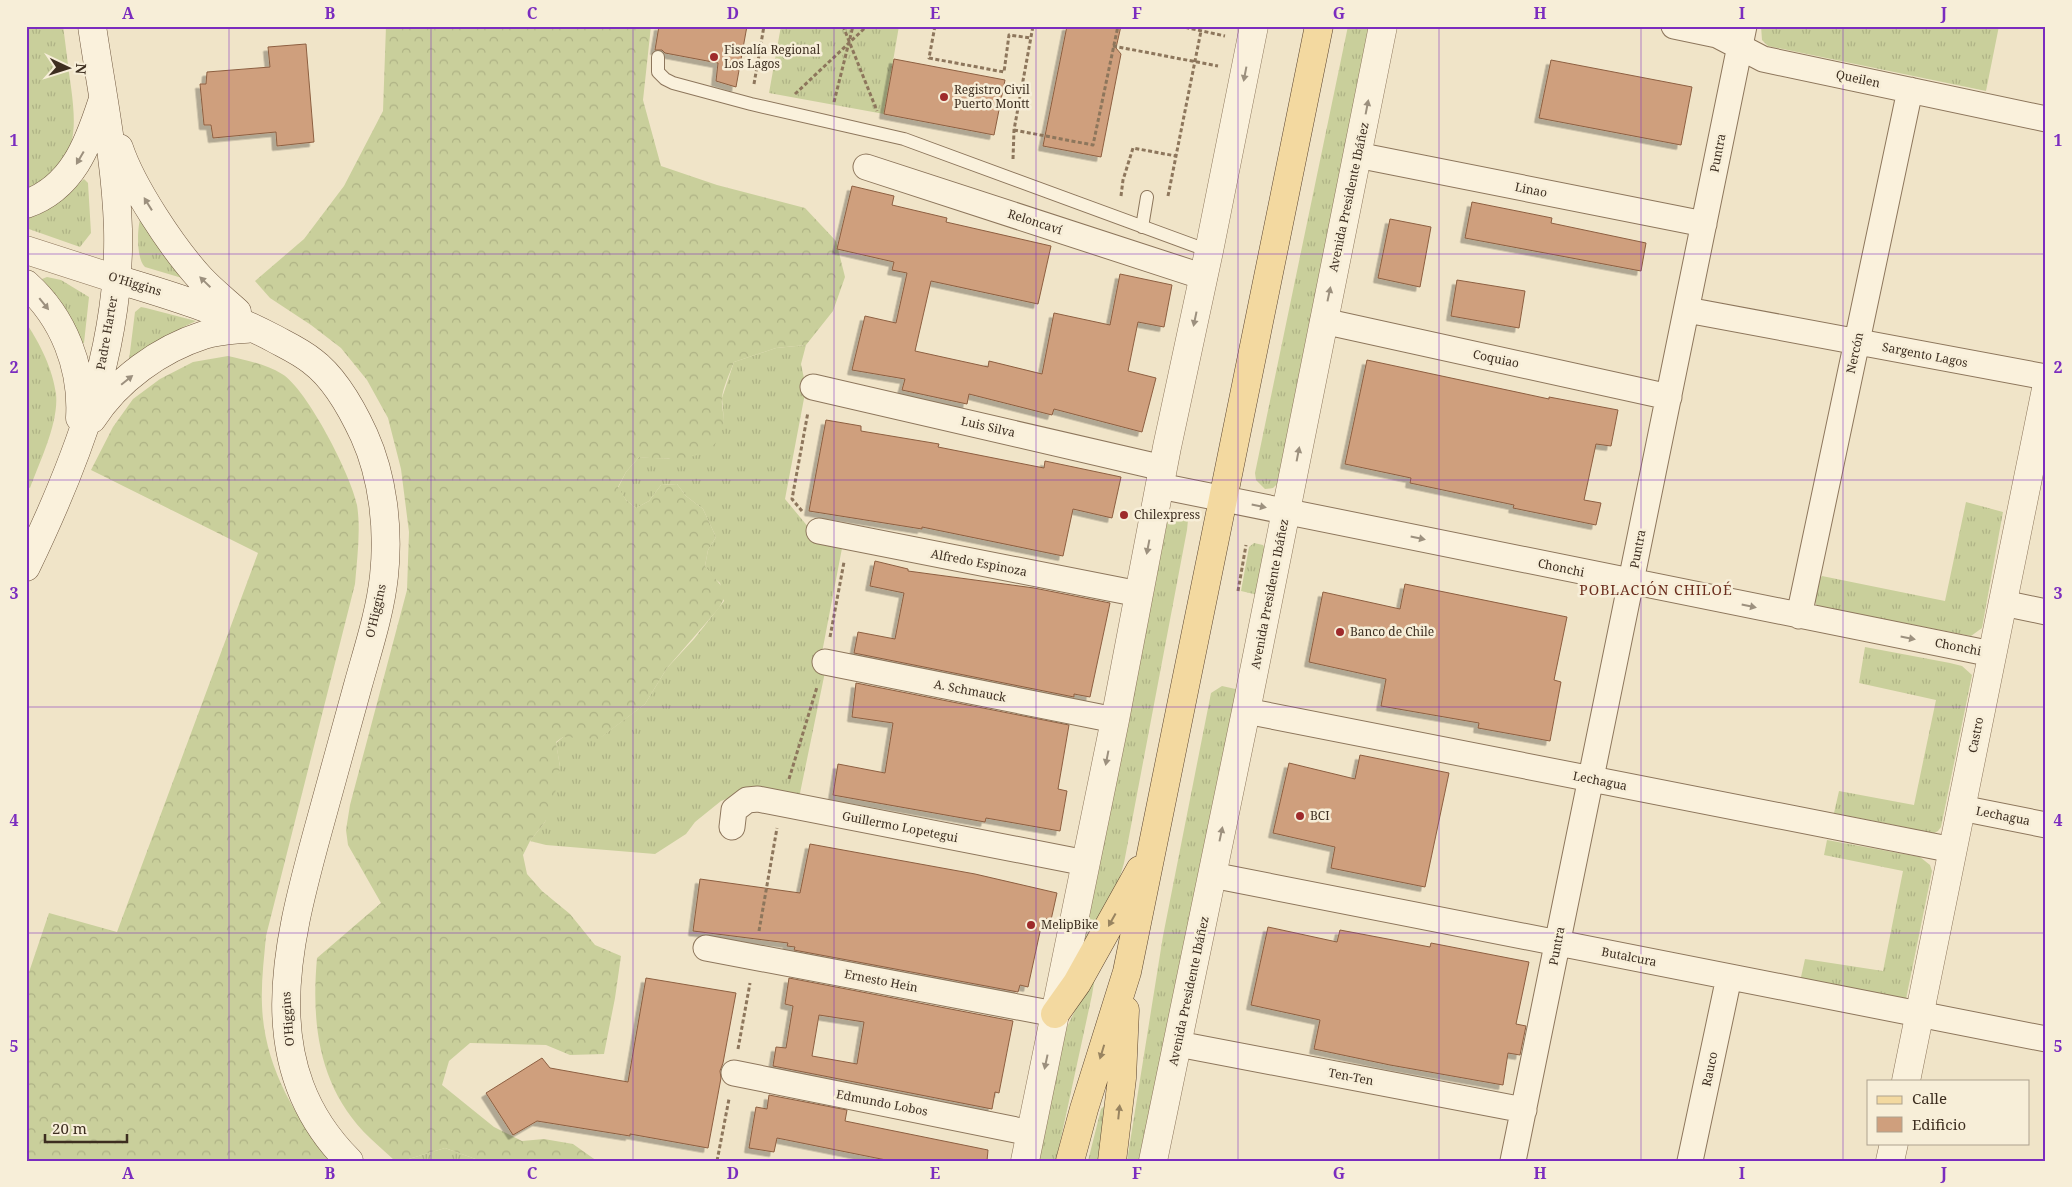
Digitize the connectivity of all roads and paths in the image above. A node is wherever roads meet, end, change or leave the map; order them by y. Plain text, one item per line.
1 (92, 26) edge
2 (764, 26) edge
3 (843, 26) edge
4 (853, 26) edge
5 (867, 26) edge
6 (934, 26) edge
7 (1034, 26) edge
8 (1118, 26) edge
9 (1179, 26) edge
10 (1320, 26) edge
11 (1383, 26) edge
12 (1674, 26) edge
13 (1201, 31) junction
14 (1244, 32) edge
15 (1742, 36) edge
16 (1031, 38) junction
17 (850, 43) junction
18 (1113, 46) junction
19 (658, 57) dead end
20 (1195, 61) junction
21 (1219, 66) dead end
22 (1910, 90) junction
23 (103, 99) junction
24 (751, 104) junction
25 (778, 110) junction
26 (2046, 119) edge
27 (829, 122) junction
28 (1014, 130) junction
29 (887, 135) junction
30 (1357, 155) junction
31 (1176, 156) junction
32 (866, 166) dead end
33 (1012, 179) junction
34 (1123, 180) dead end
35 (1147, 197) dead end
36 (26, 204) edge
37 (1704, 224) junction
38 (1142, 227) junction
39 (1161, 234) junction
40 (26, 250) edge
41 (1209, 251) junction
42 (1204, 278) junction
43 (116, 279) junction
44 (26, 284) edge
45 (1687, 310) junction
46 (1323, 321) junction
47 (253, 328) junction
48 (1857, 342) junction
49 (813, 386) joint
50 (2046, 388) edge
51 (1668, 397) junction
52 (78, 447) junction
53 (1162, 477) junction
54 (1223, 498) junction
55 (1286, 512) junction
56 (819, 531) joint
57 (849, 537) junction
58 (1246, 545) dead end
59 (26, 567) edge
60 (1631, 582) junction
61 (1238, 591) dead end
62 (1139, 594) junction
63 (2002, 603) junction
64 (2046, 612) edge
65 (1799, 616) junction
66 (1992, 654) junction
67 (825, 662) junction
68 (1246, 711) junction
69 (1115, 720) junction
70 (1591, 779) junction
71 (782, 804) junction
72 (1961, 808) junction
73 (2046, 825) edge
74 (732, 827) dead end
75 (1152, 846) junction
76 (1953, 850) junction
77 (1086, 864) junction
78 (1212, 875) junction
79 (1557, 943) junction
80 (706, 948) dead end
81 (1127, 972) junction
82 (1730, 977) junction
83 (1055, 1014) junction
84 (1920, 1015) junction
85 (2046, 1040) edge
86 (1178, 1044) junction
87 (734, 1073) dead end
88 (1906, 1080) edge
89 (1524, 1110) junction
90 (1031, 1133) junction
91 (1894, 1144) edge
92 (349, 1161) edge
93 (1025, 1161) edge
94 (1070, 1161) edge
95 (1112, 1161) edge
96 (1153, 1161) edge
97 (1513, 1161) edge
98 (1690, 1161) edge
99 (1890, 1161) edge

1 - 23 street, Padre Harter
2 - 24 path
3 - 17 path
4 - 17 path
5 - 17 path
6 - 16 path
7 - 16 path
8 - 18 path
9 - 13 path
10 - 54 main road
30 -> 11 street, Avenida Presidente Ibáñez
12 - 15 street, Queilen
13 - 14 path
13 - 20 path
14 -> 41 street
15 - 22 street, Queilen
15 - 37 street, Puntra
16 - 28 path
17 - 25 path
17 - 27 path
17 - 29 path
18 - 20 path
18 - 28 path
19 - 24 lane
20 - 21 path
20 - 31 path
22 - 26 street, Queilen
22 - 48 street, Nercón
23 -> 36 street
23 - 43 street, Padre Harter
47 -> 23 street
24 - 25 lane
25 - 27 lane
27 - 29 lane
28 - 33 path
29 - 33 lane
30 - 37 street, Linao
46 -> 30 street, Avenida Presidente Ibáñez
31 - 34 path
31 - 39 path
32 - 42 street, Reloncaví
33 - 38 lane
35 - 38 lane
37 - 45 street, Puntra
38 - 39 lane
39 - 41 lane
40 - 43 street, O'Higgins
41 - 42 street
42 -> 53 street
43 - 47 street, O'Higgins
43 - 52 street, Padre Harter
44 -> 52 street
45 - 48 street, Sargento Lagos
45 - 51 street, Puntra
46 - 51 street, Coquiao
55 -> 46 street, Avenida Presidente Ibáñez
52 -> 47 street
47 - 92 street, O'Higgins
48 - 50 street, Sargento Lagos
48 - 65 street, Nercón
49 - 53 street, Luis Silva
49 - 56 path
50 - 63 street, Castro
51 - 60 street, Puntra
52 - 59 street, Padre Harter
53 - 54 street, Chonchi
53 -> 62 street
54 -> 55 street, Chonchi
54 - 75 main road
55 -> 60 street, Chonchi
55 - 68 street, Avenida Presidente Ibáñez
56 - 57 street, Alfredo Espinoza
57 - 62 street, Alfredo Espinoza
57 - 67 path
58 - 61 path
60 -> 65 street, Chonchi
60 - 70 street, Puntra
62 - 69 street
63 - 64 street
63 - 66 street, Castro
65 -> 66 street, Chonchi
66 - 72 street, Castro
67 - 69 street, A. Schmauck
67 - 71 path
68 - 70 street, Lechagua
78 -> 68 street, Avenida Presidente Ibáñez
69 -> 77 street
70 - 76 street, Lechagua
70 - 79 street, Puntra
71 - 74 street, Guillermo Lopetegui
71 - 77 street, Guillermo Lopetegui
72 - 73 street, Lechagua
72 - 76 street, Castro
75 - 81 main road
75 -> 83 main road
76 - 84 street, Castro
77 - 83 street
78 - 79 street, Butalcura
78 - 86 street, Avenida Presidente Ibáñez
79 - 82 street, Butalcura
79 - 89 street, Puntra
80 - 83 street, Ernesto Hein
81 -> 94 main road
95 -> 81 main road
82 - 84 street, Butalcura
82 - 98 street, Rauco
83 -> 90 street
84 - 85 street, Butalcura
84 - 88 street, Castro
86 - 89 street, Ten-Ten
86 - 96 street, Avenida Presidente Ibáñez
87 - 90 street, Edmundo Lobos
89 - 97 street, Puntra
90 - 93 street
91 - 99 street

